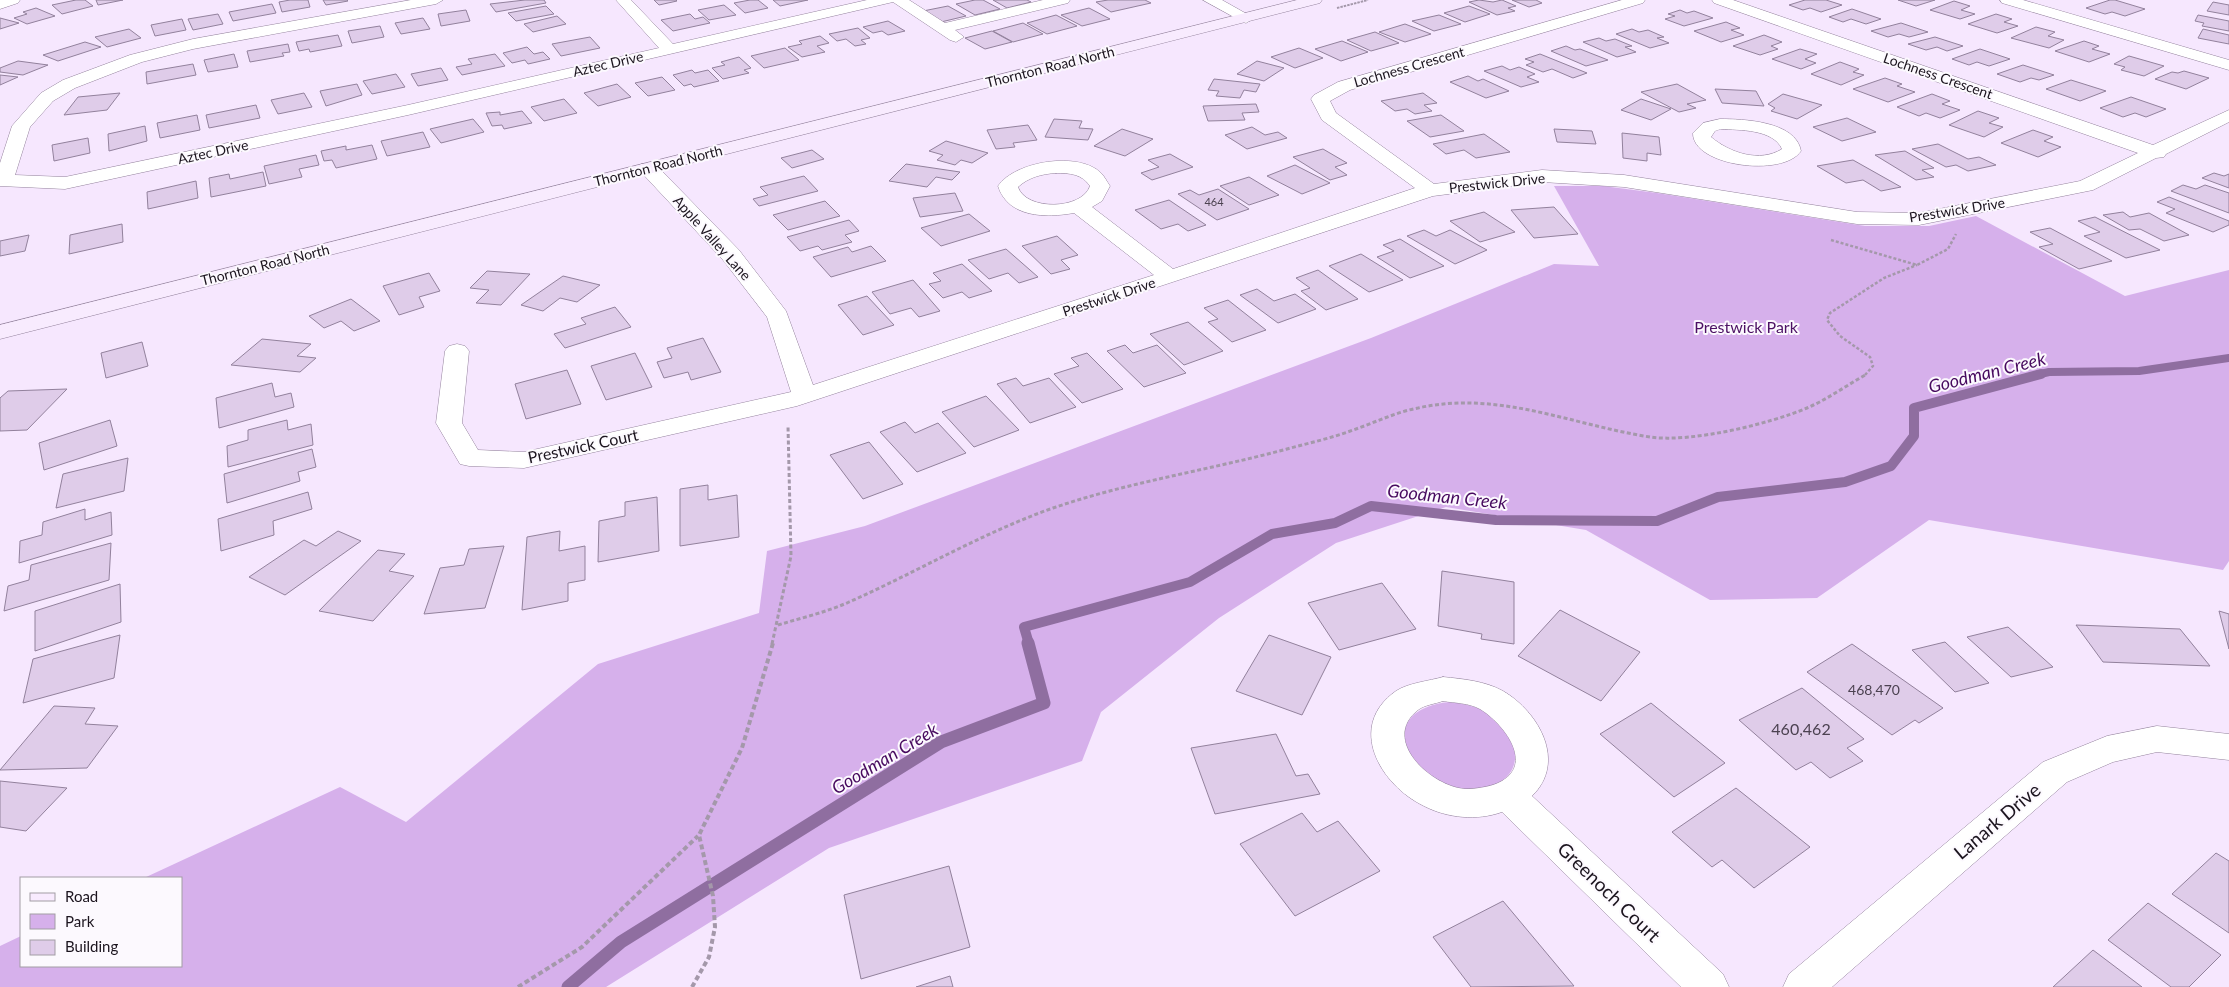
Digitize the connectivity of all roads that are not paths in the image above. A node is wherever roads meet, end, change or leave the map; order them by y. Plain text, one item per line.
1 (13, 0) edge
2 (436, 0) edge
3 (623, 0) edge
4 (887, 0) edge
5 (899, 0) edge
6 (1063, 0) edge
7 (1210, 0) edge
8 (1315, 0) edge
9 (1638, 0) edge
10 (1719, 0) edge
11 (2007, 0) edge
12 (414, 2) edge
13 (0, 4) edge
14 (1246, 18) junction
15 (942, 28) junction
16 (964, 42) dead end
17 (670, 50) junction
18 (2229, 65) edge
19 (2229, 115) edge
20 (2157, 153) junction
21 (1745, 159) dead end
22 (648, 168) junction
23 (1430, 190) junction
24 (1744, 200) junction
25 (1078, 206) dead end
26 (1170, 277) junction
27 (0, 332) edge
28 (457, 351) dead end
29 (796, 398) junction
30 (2229, 747) edge
31 (1508, 796) dead end
32 (1710, 987) edge
33 (1803, 987) edge

1 - 13 street
2 - 12 street
3 - 17 street
4 - 17 street, Aztec Drive
5 - 15 street
6 - 15 street
7 - 14 street
8 - 14 main road, Thornton Road North
9 - 23 street, Lochness Crescent
10 - 20 street, Lochness Crescent
11 - 18 street
12 - 17 street, Aztec Drive
14 - 22 main road, Thornton Road North
15 - 16 street
19 - 20 street, Prestwick Drive
20 - 24 street, Prestwick Drive
21 - 24 street
22 - 27 main road, Thornton Road North
22 - 29 street, Apple Valley Lane
23 - 24 street, Prestwick Drive
23 - 26 street, Prestwick Drive
25 - 26 street
26 - 29 street, Prestwick Drive
28 - 29 street, Prestwick Court
30 - 33 street, Lanark Drive
31 - 32 street, Greenoch Court

